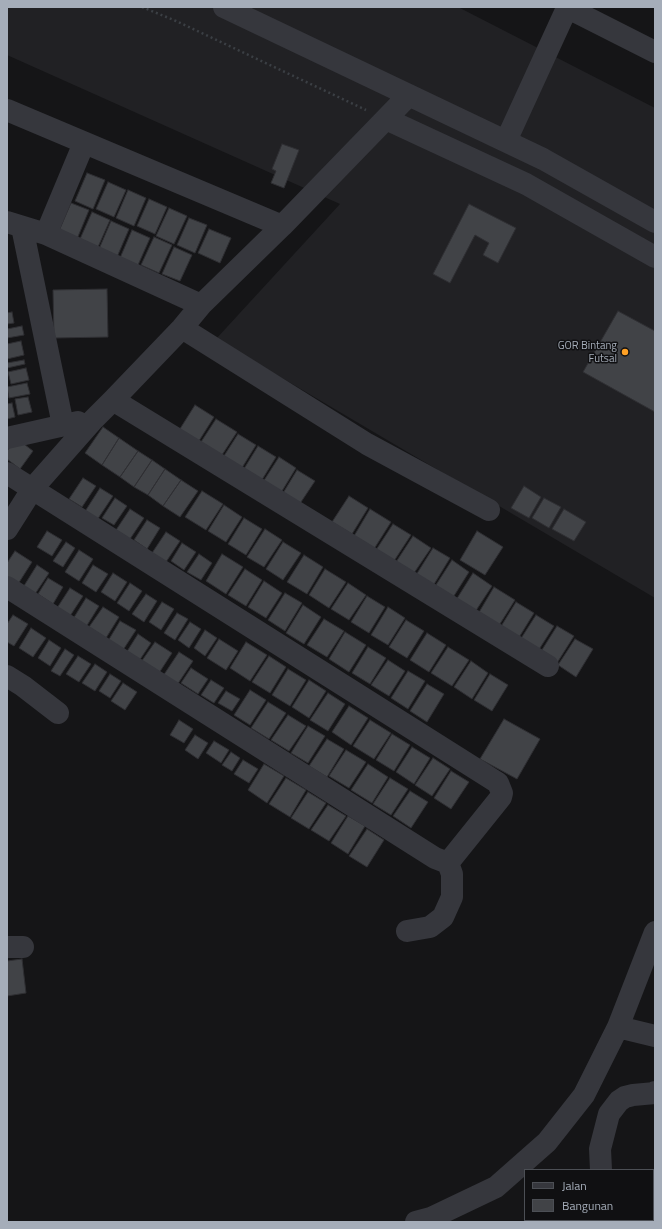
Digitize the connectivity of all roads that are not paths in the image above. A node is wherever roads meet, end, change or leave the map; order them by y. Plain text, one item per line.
1 (224, 7) edge
2 (567, 7) edge
3 (655, 52) edge
4 (409, 95) junction
5 (7, 110) edge
6 (386, 119) junction
7 (506, 141) junction
8 (84, 143) junction
9 (543, 159) junction
10 (526, 184) junction
11 (655, 222) edge
12 (14, 224) edge
13 (282, 226) junction
14 (46, 234) junction
15 (655, 257) edge
16 (201, 305) junction
17 (182, 328) junction
18 (113, 400) junction
19 (93, 420) junction
20 (63, 425) junction
21 (7, 438) edge
22 (7, 473) edge
23 (33, 488) junction
24 (489, 510) dead end
25 (7, 529) edge
26 (7, 587) edge
27 (548, 666) dead end
28 (7, 676) edge
29 (58, 713) dead end
30 (448, 863) junction
31 (407, 931) dead end
32 (655, 932) edge
33 (618, 1026) junction
34 (655, 1036) edge
35 (655, 1093) edge
36 (601, 1169) edge
37 (416, 1222) edge

1 - 4 street
2 - 3 street
2 - 7 street
4 - 6 street
4 - 7 street
5 - 8 street
6 - 10 street
6 - 13 street
7 - 9 street
8 - 13 street
8 - 14 street
9 - 10 street
9 - 11 street
10 - 15 street
12 - 14 street
12 - 20 street
13 - 16 street
14 - 16 street
16 - 17 street
17 - 18 street
17 - 24 street
18 - 19 street
18 - 27 street
19 - 20 street
19 - 23 street
20 - 21 street
22 - 23 street
23 - 25 street
23 - 30 street
26 - 30 street
28 - 29 street
30 - 31 street
32 - 33 street
33 - 34 street
33 - 37 street
35 - 36 street

